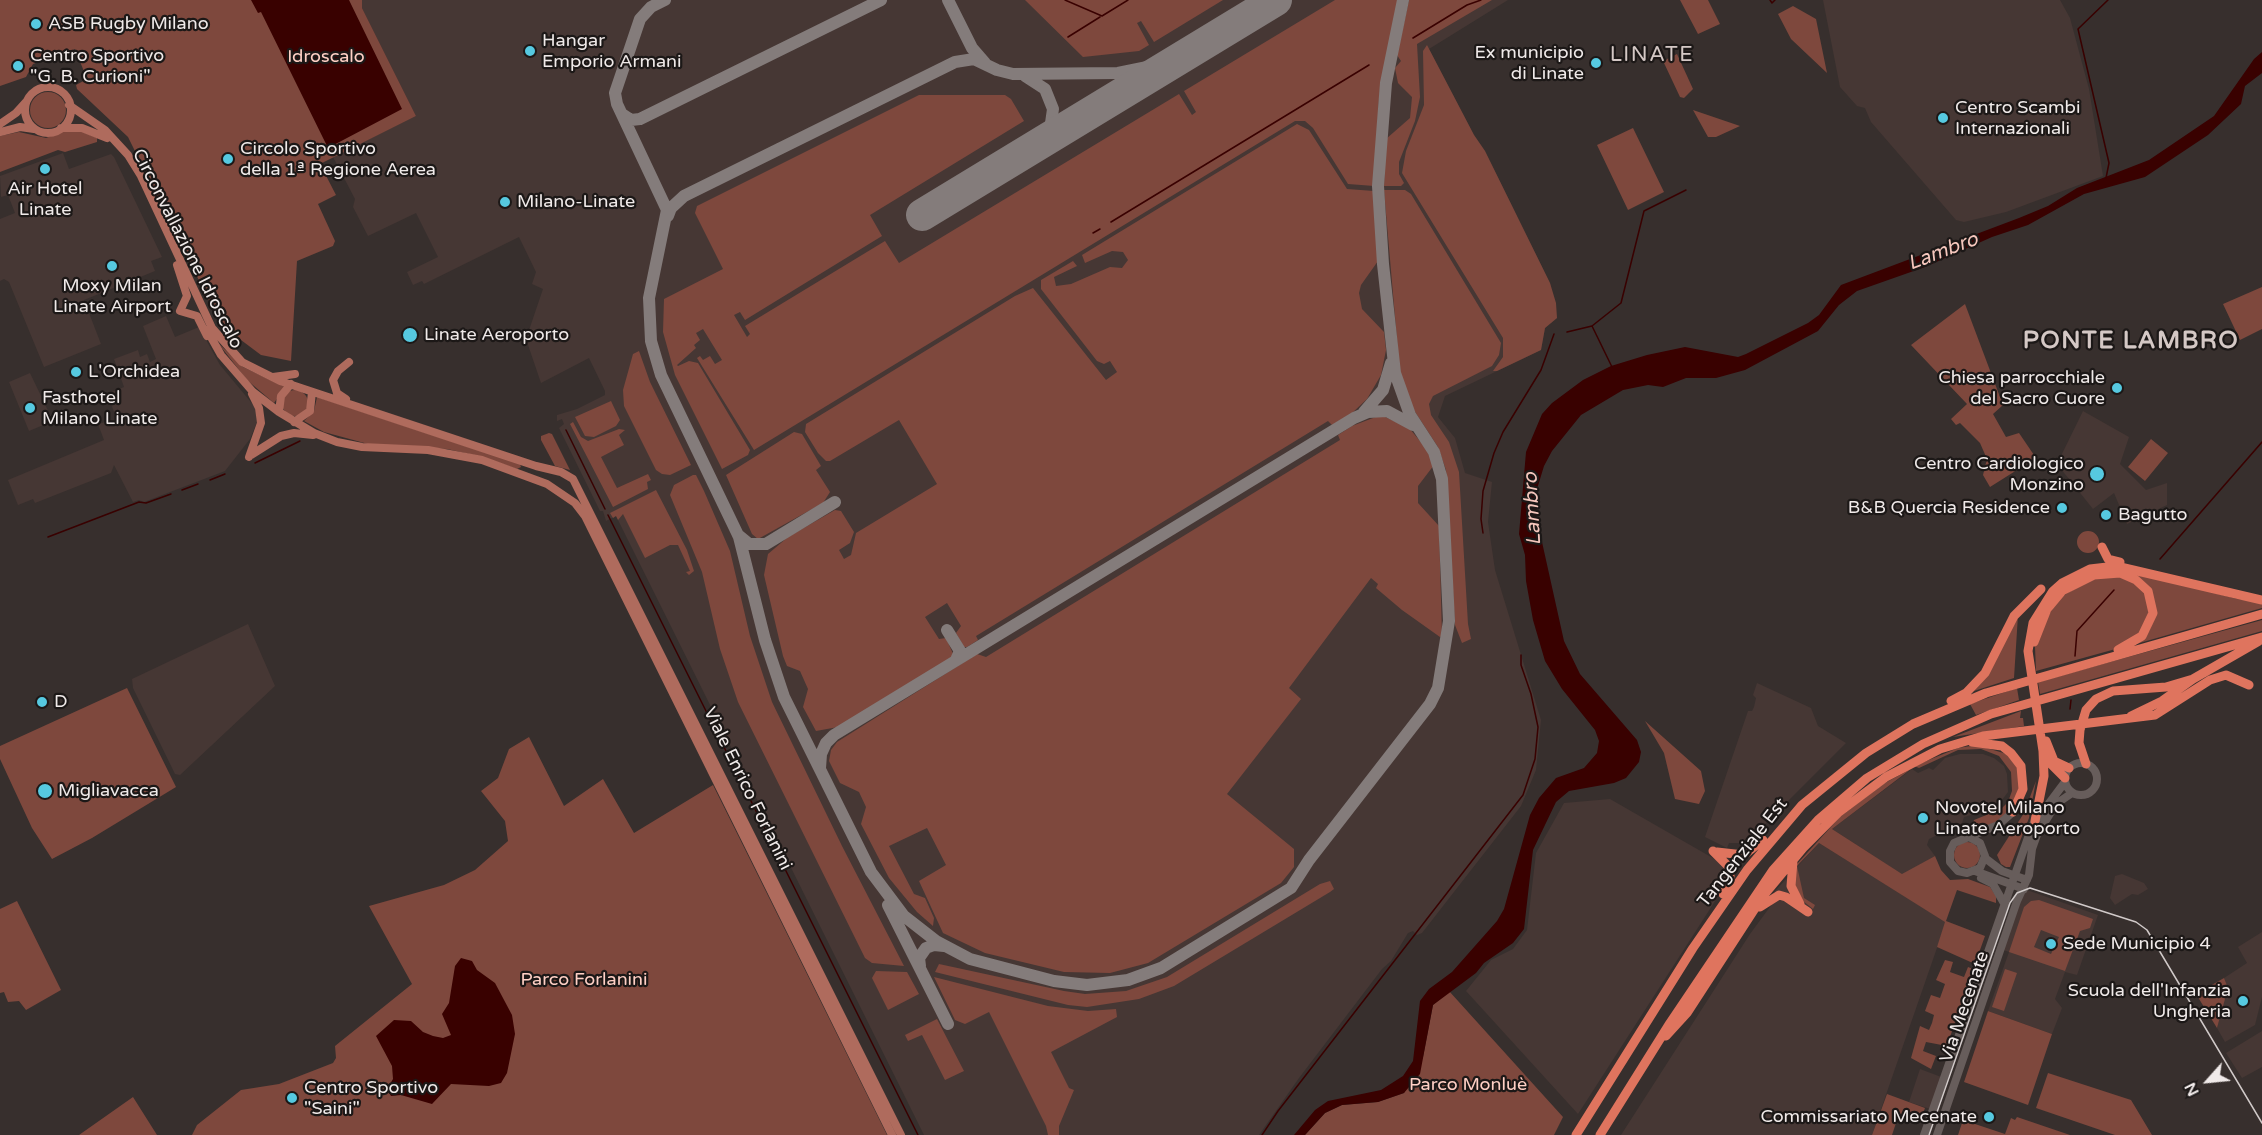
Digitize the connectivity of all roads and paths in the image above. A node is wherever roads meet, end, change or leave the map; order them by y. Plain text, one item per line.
1 (27, 102) junction
2 (69, 105) junction
3 (0, 124) edge
4 (61, 128) junction
5 (34, 129) junction
6 (0, 132) edge
7 (177, 265) junction
8 (215, 347) junction
9 (349, 362) dead end
10 (237, 374) junction
11 (295, 374) dead end
12 (264, 375) junction
13 (291, 384) junction
14 (312, 392) junction
15 (363, 407) junction
16 (279, 412) junction
17 (294, 422) junction
18 (320, 436) junction
19 (519, 461) junction
20 (552, 470) joint
21 (514, 472) junction
22 (575, 503) joint
23 (2102, 547) dead end
24 (2184, 582) junction
25 (2042, 589) dead end
26 (2262, 600) edge
27 (2262, 614) edge
28 (2262, 638) edge
29 (2082, 664) junction
30 (2193, 679) junction
31 (2249, 685) dead end
32 (2121, 720) junction
33 (1913, 724) junction
34 (1963, 741) junction
35 (2043, 751) junction
36 (2086, 764) junction
37 (2069, 768) junction
38 (2065, 780) junction
39 (2072, 792) junction
40 (1802, 805) junction
41 (2013, 812) joint
42 (2035, 821) junction
43 (1969, 837) junction
44 (1985, 858) junction
45 (1794, 859) junction
46 (1972, 872) junction
47 (2013, 880) junction
48 (2027, 880) junction
49 (2024, 889) junction
50 (2005, 905) junction
51 (1753, 912) junction
52 (1693, 948) junction
53 (1659, 1041) junction
54 (892, 1135) edge
55 (901, 1135) edge
56 (1576, 1135) edge
57 (1600, 1135) edge
58 (1924, 1135) edge
59 (1937, 1135) edge

1 - 2 main road
1 - 3 main road
1 - 5 main road
2 - 4 main road
2 - 12 main road, Circonvallazione Idroscalo
4 - 5 main road
4 - 7 main road, Circonvallazione Idroscalo
5 - 6 main road
7 - 8 main road, Circonvallazione Idroscalo
7 - 8 main road
8 - 10 main road, Circonvallazione Idroscalo
9 - 15 main road
10 - 16 main road, Circonvallazione Idroscalo
10 - 18 main road
11 - 12 main road
12 - 13 main road, Circonvallazione Idroscalo
13 - 14 main road, Circonvallazione Idroscalo
13 - 16 main road
14 - 15 main road, Circonvallazione Idroscalo
14 - 17 main road
15 - 19 main road, Circonvallazione Idroscalo
16 - 17 main road, Circonvallazione Idroscalo
17 - 18 main road, Circonvallazione Idroscalo
18 - 21 main road, Circonvallazione Idroscalo
19 - 20 main road, Circonvallazione Idroscalo
19 - 21 main road
20 - 55 main road, Viale Enrico Forlanini
21 - 22 main road, Circonvallazione Idroscalo
22 - 54 main road, Viale Enrico Forlanini
23 - 24 highway
24 - 26 highway
24 - 35 highway
25 - 33 highway
27 - 29 highway, Tangenziale Est
28 - 30 highway
28 - 53 highway, Tangenziale Est
29 - 33 highway, Tangenziale Est
29 - 37 highway
30 - 32 highway
30 - 36 highway
31 - 32 highway
32 - 34 highway
33 - 40 highway, Tangenziale Est
34 - 41 highway
34 - 45 highway
35 - 38 highway
35 - 42 highway
36 - 37 main road
36 - 39 main road, Via Mecenate
37 - 38 main road, Via Mecenate
38 - 39 main road
38 - 42 main road, Via Mecenate
39 - 48 main road, Via Mecenate
40 - 52 highway, Tangenziale Est
40 - 52 highway
41 - 43 main road
42 - 47 main road, Via Mecenate
43 - 44 main road
43 - 46 main road
44 - 46 main road
44 - 47 main road
45 - 51 highway
45 - 51 highway
46 - 47 main road
46 - 50 main road
47 - 48 main road
47 - 49 main road
47 - 50 main road, Via Mecenate
48 - 49 main road, Via Mecenate
49 - 59 main road, Via Mecenate
50 - 58 main road, Via Mecenate
51 - 53 highway
52 - 56 highway, Tangenziale Est
53 - 57 highway, Tangenziale Est

